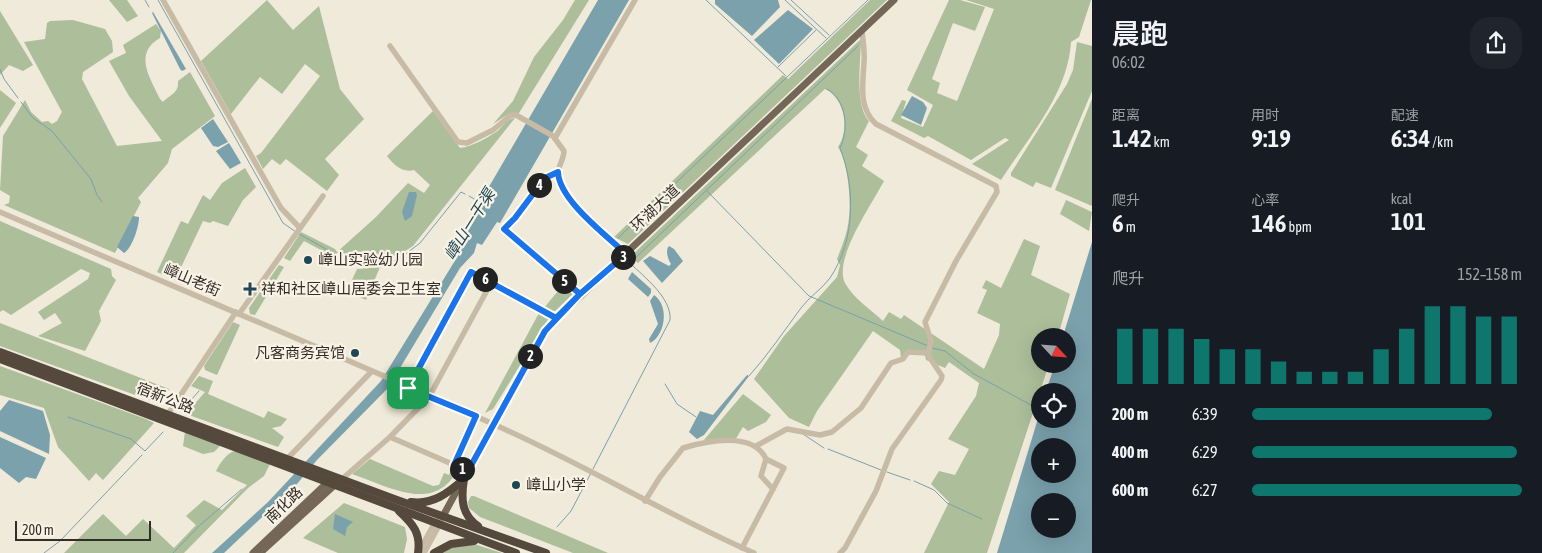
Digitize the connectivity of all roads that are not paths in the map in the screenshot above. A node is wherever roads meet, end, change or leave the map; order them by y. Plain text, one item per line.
1 (163, 0) edge
2 (635, 0) edge
3 (894, 0) edge
4 (862, 31) junction
5 (390, 46) dead end
6 (554, 137) junction
7 (558, 172) junction
8 (323, 196) dead end
9 (0, 212) edge
10 (297, 231) junction
11 (626, 254) junction
12 (491, 283) junction
13 (580, 294) junction
14 (237, 313) junction
15 (556, 318) junction
16 (0, 352) edge
17 (928, 353) junction
18 (0, 359) edge
19 (373, 373) junction
20 (406, 387) junction
21 (429, 397) junction
22 (168, 414) junction
23 (476, 416) junction
24 (493, 424) junction
25 (390, 437) junction
26 (756, 446) junction
27 (766, 459) junction
28 (286, 462) junction
29 (454, 465) junction
30 (466, 475) junction
31 (335, 480) junction
32 (773, 489) junction
33 (645, 501) junction
34 (395, 503) junction
35 (443, 516) junction
36 (436, 525) junction
37 (490, 533) junction
38 (486, 542) junction
39 (742, 548) junction
40 (253, 553) edge
41 (260, 553) edge
42 (418, 553) edge
43 (424, 553) edge
44 (434, 553) edge
45 (516, 553) edge
46 (546, 553) edge
47 (754, 553) edge
48 (840, 553) edge

1 - 10 street
2 - 6 street
3 - 4 main road, 环湖大道
4 - 11 main road, 环湖大道
4 - 17 street
5 - 6 street
6 - 7 street
7 - 11 street
7 - 13 street
8 - 10 street
9 - 14 street, 嶂山老街
10 - 14 street
11 - 13 main road, 环湖大道
12 - 15 street
12 - 20 street
12 - 21 street
13 - 15 main road, 环湖大道
14 - 19 street, 嶂山老街
14 - 22 street
15 - 24 main road, 环湖大道
16 - 22 highway, 宿新公路
17 - 26 street
17 - 48 street
18 - 28 highway, 宿新公路
19 - 20 street, 嶂山老街
19 - 28 street
20 - 21 street, 嶂山老街
21 - 23 street, 嶂山老街
21 - 25 street
22 - 28 highway, 宿新公路
23 - 24 street, 嶂山老街
23 - 29 street
24 - 30 main road, 环湖大道
24 - 33 street, 嶂山老街
25 - 29 street
25 - 31 street
26 - 27 street
26 - 33 street
27 - 32 street
27 - 32 street
28 - 31 highway, 宿新公路
29 - 30 street
30 - 34 highway
30 - 35 main road, 环湖大道
30 - 37 highway
31 - 34 highway, 宿新公路
31 - 40 main road, 南化路
31 - 41 main road, 南化路
32 - 39 street
33 - 39 street, 嶂山老街
34 - 35 highway
34 - 36 highway
34 - 42 highway
35 - 36 street
35 - 37 highway
36 - 38 highway
36 - 42 street
36 - 43 street
37 - 46 highway
38 - 44 highway
38 - 45 highway
39 - 47 street, 嶂山老街

